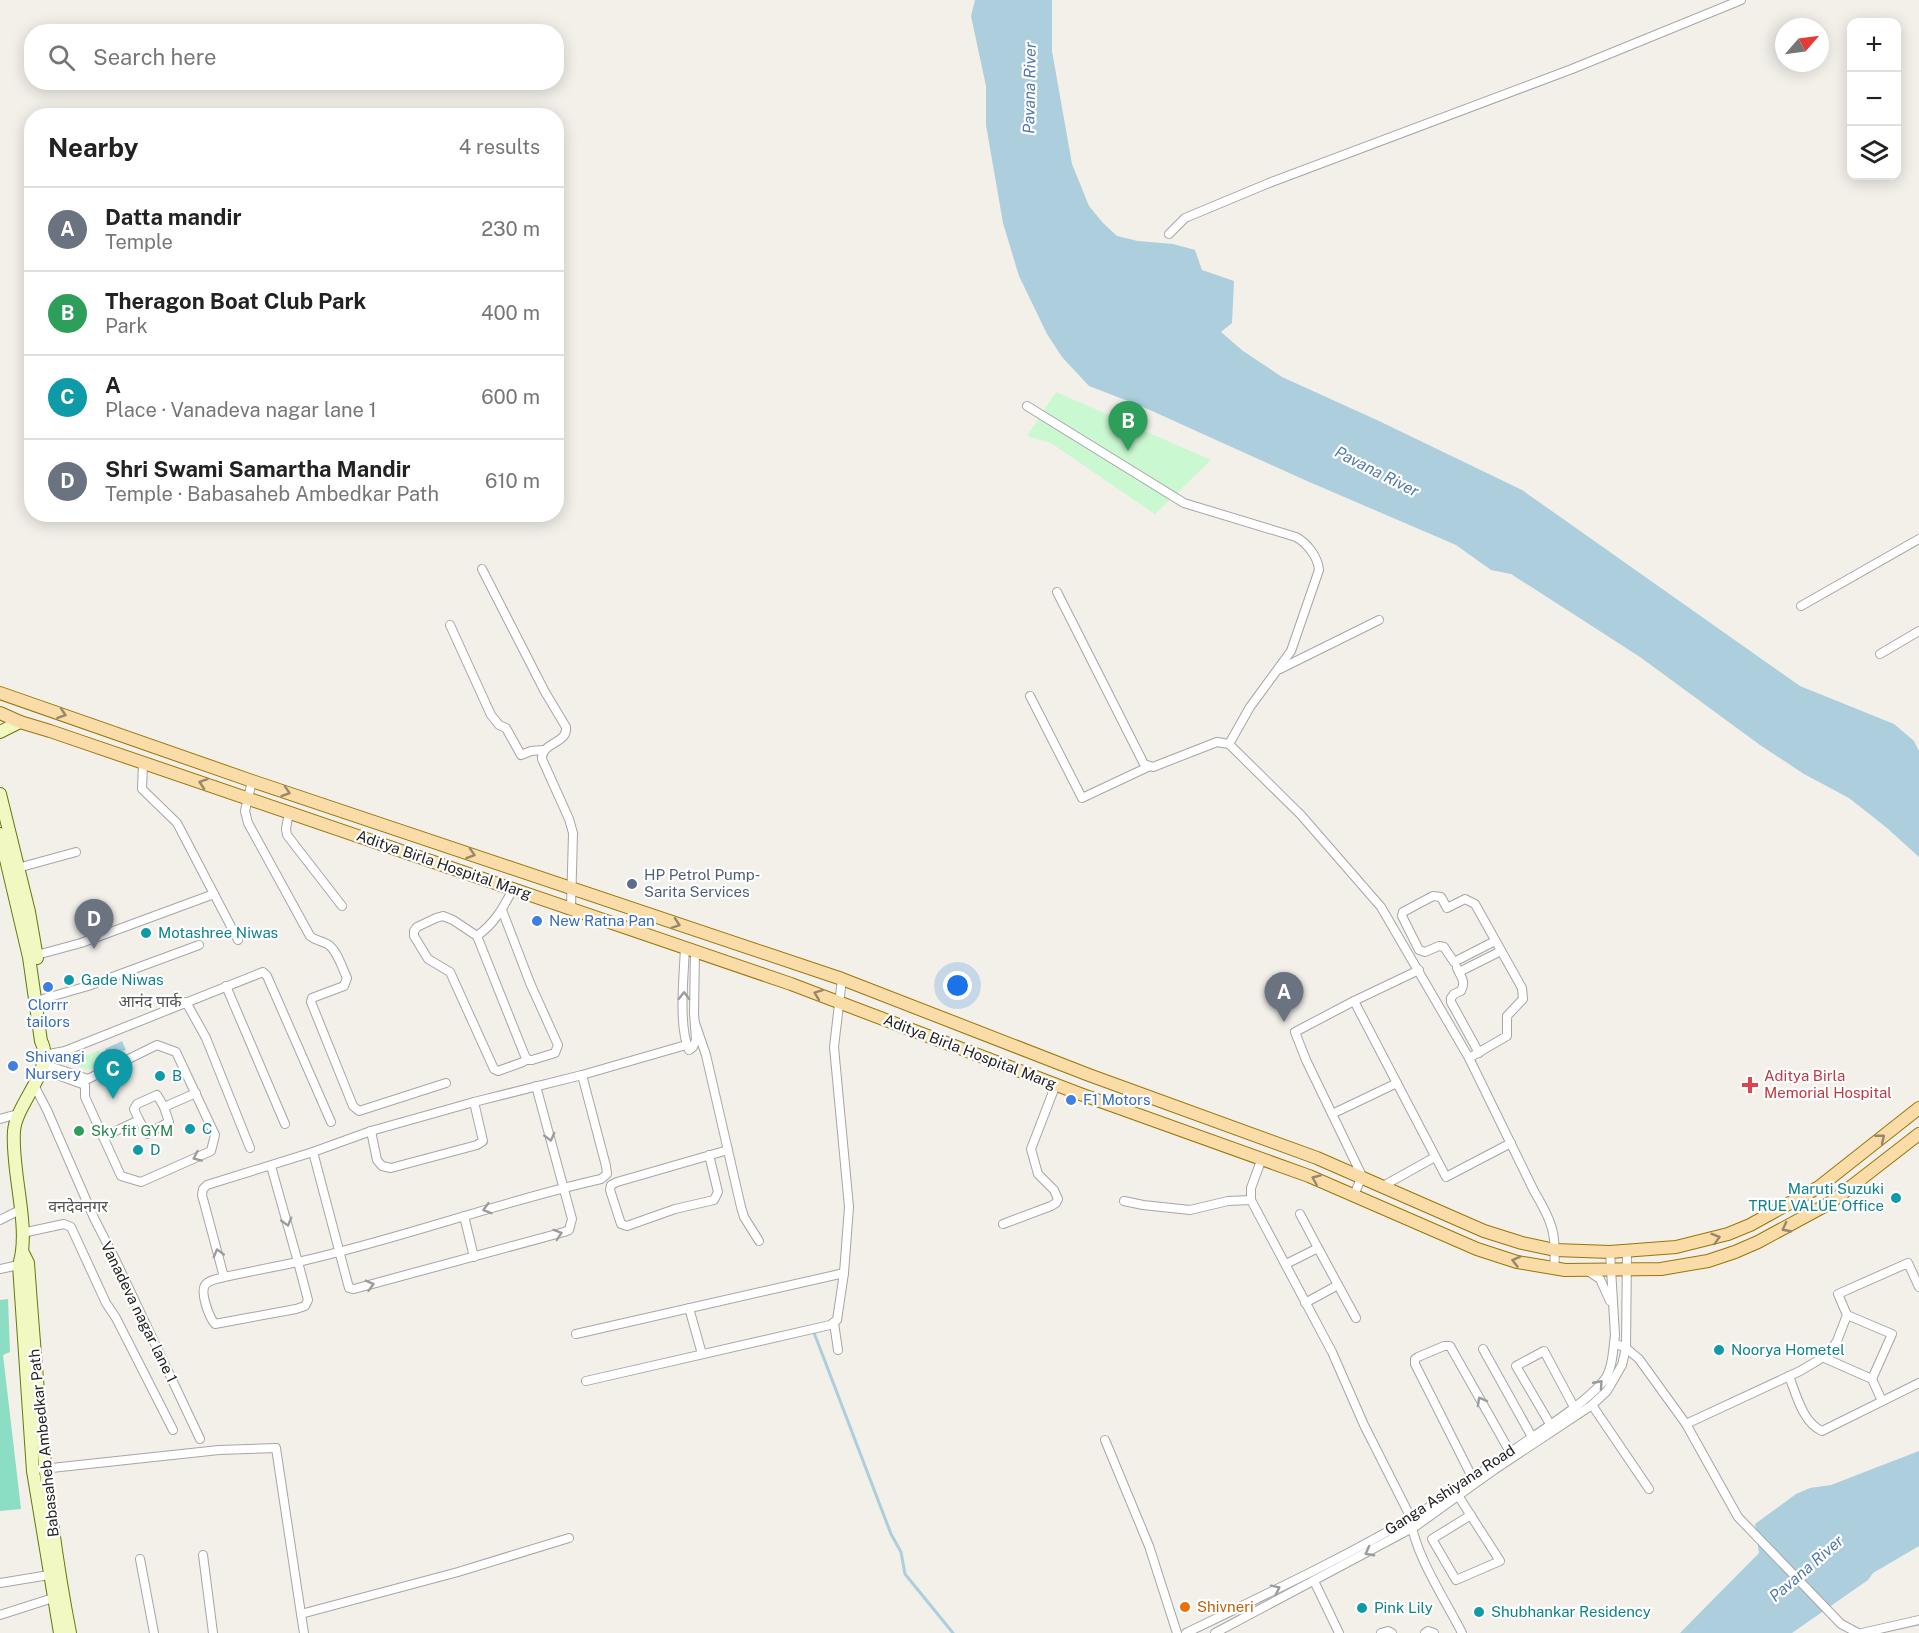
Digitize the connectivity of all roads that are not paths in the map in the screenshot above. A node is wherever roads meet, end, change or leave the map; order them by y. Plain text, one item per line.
1 (1741, 0) edge
2 (1169, 234) dead end
3 (1027, 406) dead end
4 (1919, 539) edge
5 (482, 569) dead end
6 (1057, 592) dead end
7 (1802, 606) dead end
8 (1379, 620) dead end
9 (450, 625) dead end
10 (1919, 632) edge
11 (1880, 654) dead end
12 (1277, 670) junction
13 (4, 694) edge
14 (1030, 696) dead end
15 (0, 713) edge
16 (20, 722) junction
17 (0, 732) edge
18 (1229, 744) junction
19 (543, 750) junction
20 (143, 763) junction
21 (1148, 767) junction
22 (252, 781) junction
23 (0, 794) edge
24 (247, 798) junction
25 (289, 812) junction
26 (0, 834) edge
27 (76, 852) dead end
28 (8, 866) edge
29 (572, 888) junction
30 (513, 889) junction
31 (214, 894) junction
32 (342, 906) dead end
33 (571, 908) junction
34 (502, 910) junction
35 (477, 936) junction
36 (238, 940) dead end
37 (1495, 941) junction
38 (199, 945) dead end
39 (690, 949) junction
40 (1501, 951) junction
41 (33, 956) junction
42 (1454, 962) junction
43 (1419, 970) junction
44 (1459, 972) junction
45 (842, 979) junction
46 (226, 986) junction
47 (40, 1000) junction
48 (1354, 1000) junction
49 (186, 1002) junction
50 (840, 1003) junction
51 (684, 1023) junction
52 (695, 1023) junction
53 (952, 1023) junction
54 (946, 1043) junction
55 (686, 1045) junction
56 (1479, 1053) junction
57 (1469, 1058) junction
58 (43, 1059) junction
59 (523, 1062) dead end
60 (582, 1075) junction
61 (1089, 1076) junction
62 (446, 1083) dead end
63 (1397, 1083) junction
64 (1056, 1084) junction
65 (34, 1085) junction
66 (536, 1086) junction
67 (196, 1093) junction
68 (1083, 1095) junction
69 (474, 1102) junction
70 (164, 1107) junction
71 (1919, 1108) edge
72 (18, 1114) junction
73 (1332, 1114) junction
74 (0, 1119) edge
75 (139, 1120) junction
76 (331, 1122) dead end
77 (285, 1124) dead end
78 (371, 1131) junction
79 (1919, 1134) edge
80 (103, 1137) junction
81 (1511, 1143) junction
82 (250, 1148) dead end
83 (728, 1150) junction
84 (313, 1152) junction
85 (709, 1155) junction
86 (1435, 1157) junction
87 (1262, 1158) junction
88 (271, 1166) junction
89 (1362, 1176) junction
90 (1383, 1186) junction
91 (563, 1187) junction
92 (1354, 1195) junction
93 (1251, 1200) junction
94 (1124, 1201) dead end
95 (20, 1210) junction
96 (1300, 1214) dead end
97 (464, 1216) junction
98 (0, 1220) edge
99 (1004, 1224) dead end
100 (22, 1233) junction
101 (759, 1241) dead end
102 (1318, 1248) junction
103 (1627, 1250) junction
104 (1555, 1251) junction
105 (1610, 1252) junction
106 (339, 1253) junction
107 (474, 1257) junction
108 (21, 1259) junction
109 (298, 1262) junction
110 (1286, 1264) junction
111 (0, 1269) edge
112 (1554, 1269) junction
113 (1628, 1269) junction
114 (1587, 1270) junction
115 (1611, 1270) junction
116 (844, 1273) junction
117 (224, 1278) junction
118 (1338, 1285) junction
119 (1919, 1287) edge
120 (1305, 1303) junction
121 (689, 1308) junction
122 (1613, 1309) junction
123 (1847, 1315) junction
124 (1356, 1318) dead end
125 (834, 1323) junction
126 (576, 1334) dead end
127 (1614, 1343) junction
128 (1626, 1348) junction
129 (1483, 1349) dead end
130 (838, 1350) dead end
131 (702, 1354) junction
132 (1822, 1357) junction
133 (1789, 1376) junction
134 (1872, 1379) junction
135 (586, 1381) dead end
136 (1919, 1383) edge
137 (1882, 1401) junction
138 (1592, 1405) junction
139 (1574, 1407) junction
140 (1550, 1424) junction
141 (1686, 1424) junction
142 (173, 1430) dead end
143 (1532, 1437) junction
144 (200, 1439) dead end
145 (1105, 1440) dead end
146 (1510, 1452) junction
147 (39, 1470) junction
148 (1472, 1477) junction
149 (1649, 1489) dead end
150 (1459, 1497) junction
151 (1471, 1515) junction
152 (1411, 1518) junction
153 (1411, 1529) junction
154 (569, 1538) dead end
155 (203, 1555) dead end
156 (140, 1559) dead end
157 (49, 1575) junction
158 (1314, 1581) junction
159 (0, 1583) edge
160 (53, 1598) junction
161 (301, 1614) junction
162 (0, 1615) edge
163 (1919, 1620) edge
164 (1907, 1623) junction
165 (1190, 1632) edge
166 (60, 1633) edge
167 (70, 1633) edge
168 (154, 1633) edge
169 (213, 1633) edge
170 (304, 1633) edge
171 (1177, 1633) edge
172 (1215, 1633) edge
173 (1339, 1633) edge
174 (1381, 1633) edge
175 (1392, 1633) edge
176 (1425, 1633) edge
177 (1434, 1633) edge
178 (1462, 1633) edge
179 (1860, 1633) edge
180 (1910, 1633) edge

1 - 2 street
3 - 12 street
4 - 7 street
5 - 19 street
6 - 21 street
8 - 12 street
9 - 19 street
10 - 11 street
12 - 18 street
13 -> 22 main road, Aditya Birla Hospital Marg
14 - 21 street
15 - 16 main road, Aditya Birla Hospital Marg
16 - 17 street
16 - 20 main road, Aditya Birla Hospital Marg
18 - 21 street
18 - 43 street
19 - 29 street
24 -> 20 main road, Aditya Birla Hospital Marg
20 - 31 street
22 - 24 street
22 -> 29 main road, Aditya Birla Hospital Marg
23 - 28 street
24 - 25 main road, Aditya Birla Hospital Marg
24 - 62 street
25 - 30 main road, Aditya Birla Hospital Marg
25 - 32 street
26 - 28 street
27 - 28 street
28 - 41 street
29 - 33 street
29 -> 45 main road, Aditya Birla Hospital Marg
30 - 33 main road, Aditya Birla Hospital Marg
30 - 34 street
31 - 36 street
31 - 41 street
33 - 39 main road, Aditya Birla Hospital Marg
34 - 35 street
34 - 35 street
35 - 59 street
37 - 40 street
37 - 42 street
37 - 42 street
38 - 47 street
50 -> 39 main road, Aditya Birla Hospital Marg
51 -> 39 street
39 - 52 street
40 - 44 street
40 - 56 street
41 - 47 street
42 - 44 street
43 - 48 street
43 - 57 street
44 - 56 street
45 - 50 street
45 - 53 main road, Aditya Birla Hospital Marg
46 - 49 street
46 - 76 street
46 - 77 street
47 - 58 street
48 - 63 street
48 - 73 street
49 - 58 street
49 - 82 street
50 - 54 main road, Aditya Birla Hospital Marg
50 - 116 street
51 - 52 street
51 - 55 street
52 - 55 street
52 - 83 street
53 - 54 main road
53 - 61 main road, Aditya Birla Hospital Marg
54 - 64 main road, Aditya Birla Hospital Marg
55 - 60 street
56 - 57 street
57 - 81 street
58 - 65 street, Babasaheb Ambedkar Path
58 - 67 street
58 - 80 street
60 - 66 street
60 - 91 street
61 - 68 main road
61 - 89 main road, Aditya Birla Hospital Marg
63 - 73 street
63 - 86 street
64 - 68 main road, Aditya Birla Hospital Marg
64 - 99 street
65 - 72 street, Babasaheb Ambedkar Path
65 - 144 street, Vanadeva nagar lane 1
66 - 69 street
66 -> 91 street
67 - 70 street
67 -> 80 street
68 - 87 main road, Aditya Birla Hospital Marg
69 - 78 street
69 - 78 street
70 - 75 street
70 - 75 street
103 -> 71 main road, Aditya Birla Hospital Marg
72 - 74 street
72 - 95 street, Babasaheb Ambedkar Path
73 - 89 street
75 - 80 street
78 - 84 street
79 -> 113 main road, Aditya Birla Hospital Marg
81 - 86 street
81 - 104 street
83 - 85 street
83 - 101 street
84 - 88 street
84 - 106 street
85 - 85 street
86 - 90 street
92 -> 87 main road, Aditya Birla Hospital Marg
87 - 93 street
88 -> 109 street
117 -> 88 street
89 - 90 main road, Aditya Birla Hospital Marg
89 - 92 street
90 - 104 main road, Aditya Birla Hospital Marg
91 -> 97 street
107 -> 91 street
112 -> 92 main road, Aditya Birla Hospital Marg
93 - 94 street
93 - 110 street
95 - 98 street
95 - 100 street, Babasaheb Ambedkar Path
96 - 102 street
97 - 106 street
97 - 107 street
100 - 108 street, Babasaheb Ambedkar Path
100 - 142 street
102 - 110 street
102 - 118 street
103 - 105 main road, Aditya Birla Hospital Marg
103 - 113 street
104 - 105 main road, Aditya Birla Hospital Marg
104 - 112 street
105 - 115 street, Ganga Ashiyana Road
106 -> 107 street
106 - 109 street
108 - 111 street
108 - 147 street, Babasaheb Ambedkar Path
109 - 117 street
109 - 117 street
110 - 120 street
112 - 114 main road, Aditya Birla Hospital Marg
113 - 115 main road, Aditya Birla Hospital Marg
113 - 128 street
114 - 115 main road, Aditya Birla Hospital Marg
114 - 122 street
115 - 122 street, Ganga Ashiyana Road
116 - 121 street
116 - 125 street
118 - 120 street
118 - 124 street
119 - 123 street
120 - 152 street
121 - 126 street
121 - 131 street
122 - 127 street, Ganga Ashiyana Road
123 - 132 street
123 - 134 street
125 - 130 street
125 - 131 street
127 - 128 street
139 -> 127 street, Ganga Ashiyana Road
128 - 138 street
128 - 141 street
129 - 143 street
131 - 135 street
132 - 133 street
132 - 134 street
133 - 137 street
133 - 141 street
134 - 137 street
136 - 137 street
138 - 149 street
138 - 150 street
139 - 140 street, Ganga Ashiyana Road
139 - 140 street
140 - 143 street, Ganga Ashiyana Road
141 - 179 street
143 - 146 street, Ganga Ashiyana Road
145 - 171 street
146 - 148 street, Ganga Ashiyana Road
146 -> 148 street
147 - 157 street, Babasaheb Ambedkar Path
147 - 161 street
147 - 167 street, Babasaheb Ambedkar Path
148 - 152 street, Ganga Ashiyana Road
150 - 151 street
150 - 153 street
151 - 151 street
152 - 153 street
165 -> 152 street, Ganga Ashiyana Road
153 -> 158 street
153 - 178 street
154 - 161 street
155 - 169 street
156 - 168 street
157 - 159 street
157 - 160 street, Babasaheb Ambedkar Path
158 - 172 street
158 - 173 street
160 - 162 street
160 - 166 street, Babasaheb Ambedkar Path
161 - 170 street
163 - 164 street
164 - 179 street
164 - 180 street
174 - 175 street
176 - 177 street

